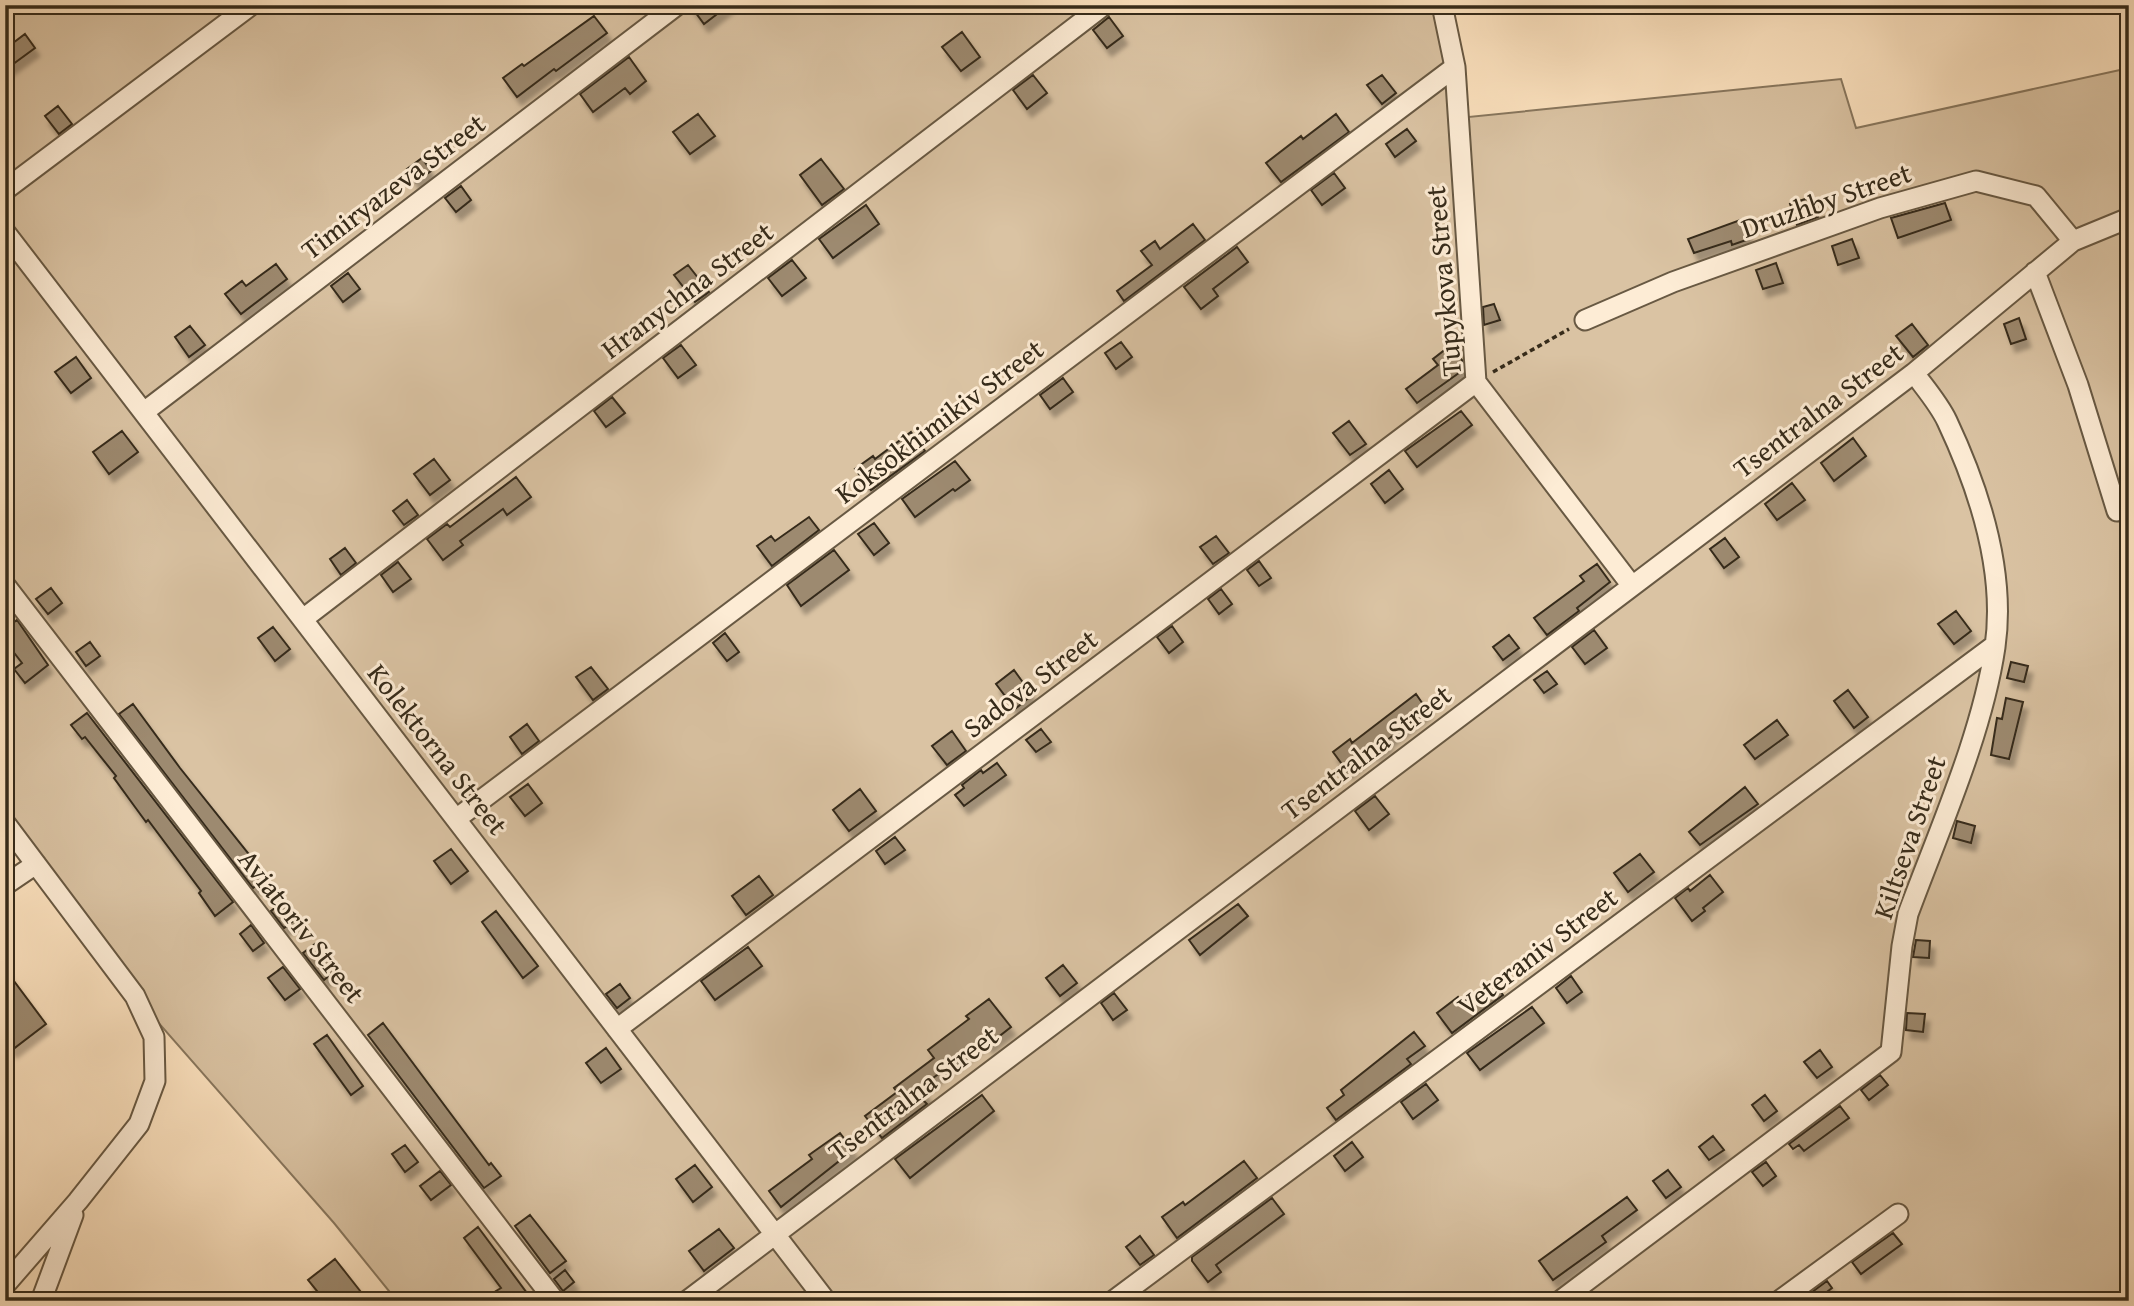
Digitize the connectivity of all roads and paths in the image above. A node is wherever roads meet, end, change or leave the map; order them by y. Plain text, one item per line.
1 (251, 5) edge
2 (677, 5) edge
3 (1104, 5) edge
4 (1442, 5) edge
5 (1455, 67) junction
6 (5, 190) edge
7 (2129, 218) edge
8 (5, 232) edge
9 (2073, 241) junction
10 (2035, 272) junction
11 (1584, 320) joint
12 (1914, 373) junction
13 (1476, 382) junction
14 (144, 412) junction
15 (2117, 511) dead end
16 (5, 585) edge
17 (1632, 586) junction
18 (303, 619) junction
19 (1995, 645) junction
20 (456, 819) junction
21 (5, 823) edge
22 (36, 864) junction
23 (5, 885) edge
24 (617, 1029) junction
25 (78, 1201) junction
26 (1898, 1214) dead end
27 (774, 1233) junction
28 (5, 1285) edge
29 (41, 1301) edge
30 (555, 1301) edge
31 (687, 1301) edge
32 (826, 1301) edge
33 (1114, 1301) edge
34 (1560, 1301) edge
35 (1779, 1301) edge

1 - 6 street
2 - 14 street, Timiryazeva Street
3 - 18 street, Hranychna Street
4 - 5 street, Tupykova Street
5 - 13 street, Tupykova Street
5 - 20 street, Koksokhimikiv Street
7 - 9 street, Tsentralna Street
8 - 14 street, Kolektorna Street
9 - 10 street, Tsentralna Street
9 - 11 street, Druzhby Street
10 - 12 street, Tsentralna Street
10 - 15 street
11 - 13 path
12 - 17 street, Tsentralna Street
12 - 19 street, Kiltseva Street
13 - 17 street, Tupykova Street
13 - 24 street, Sadova Street
14 - 18 street, Kolektorna Street
16 - 30 street, Aviatoriv Street
17 - 27 street, Tsentralna Street
18 - 20 street, Kolektorna Street
19 - 33 street, Veteraniv Street
19 - 34 street, Kiltseva Street
20 - 24 street, Kolektorna Street
21 - 22 street
22 - 23 street
22 - 25 street
24 - 27 street, Kolektorna Street
25 - 28 street
25 - 29 street
26 - 35 street
27 - 31 street, Tsentralna Street
27 - 32 street, Kolektorna Street

